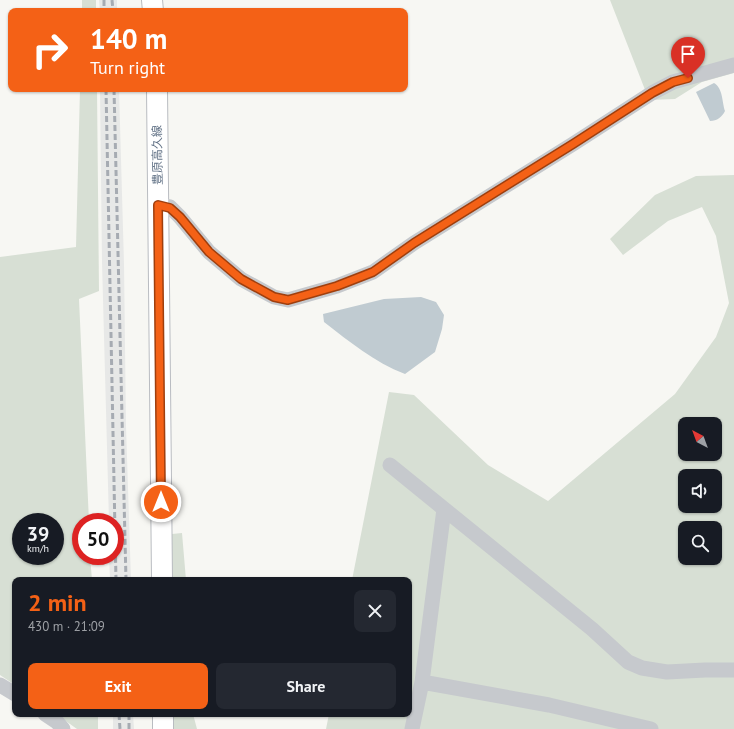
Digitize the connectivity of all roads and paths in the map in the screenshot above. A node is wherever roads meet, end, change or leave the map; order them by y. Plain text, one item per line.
1 (734, 65) edge
2 (157, 92) edge
3 (158, 205) junction
4 (390, 465) dead end
5 (444, 509) junction
6 (162, 577) edge
7 (734, 670) edge
8 (422, 682) junction
9 (0, 685) edge
10 (12, 692) edge
11 (50, 717) edge
12 (163, 717) edge
13 (62, 729) edge
14 (163, 729) edge
15 (412, 729) edge
16 (651, 729) edge

1 - 3 street
2 - 3 main road, 豊原高久線
3 - 6 main road, 豊原高久線
4 - 5 street
5 - 7 street
5 - 8 street
8 - 15 street
8 - 16 street
9 - 10 street
11 - 13 street
12 - 14 main road

